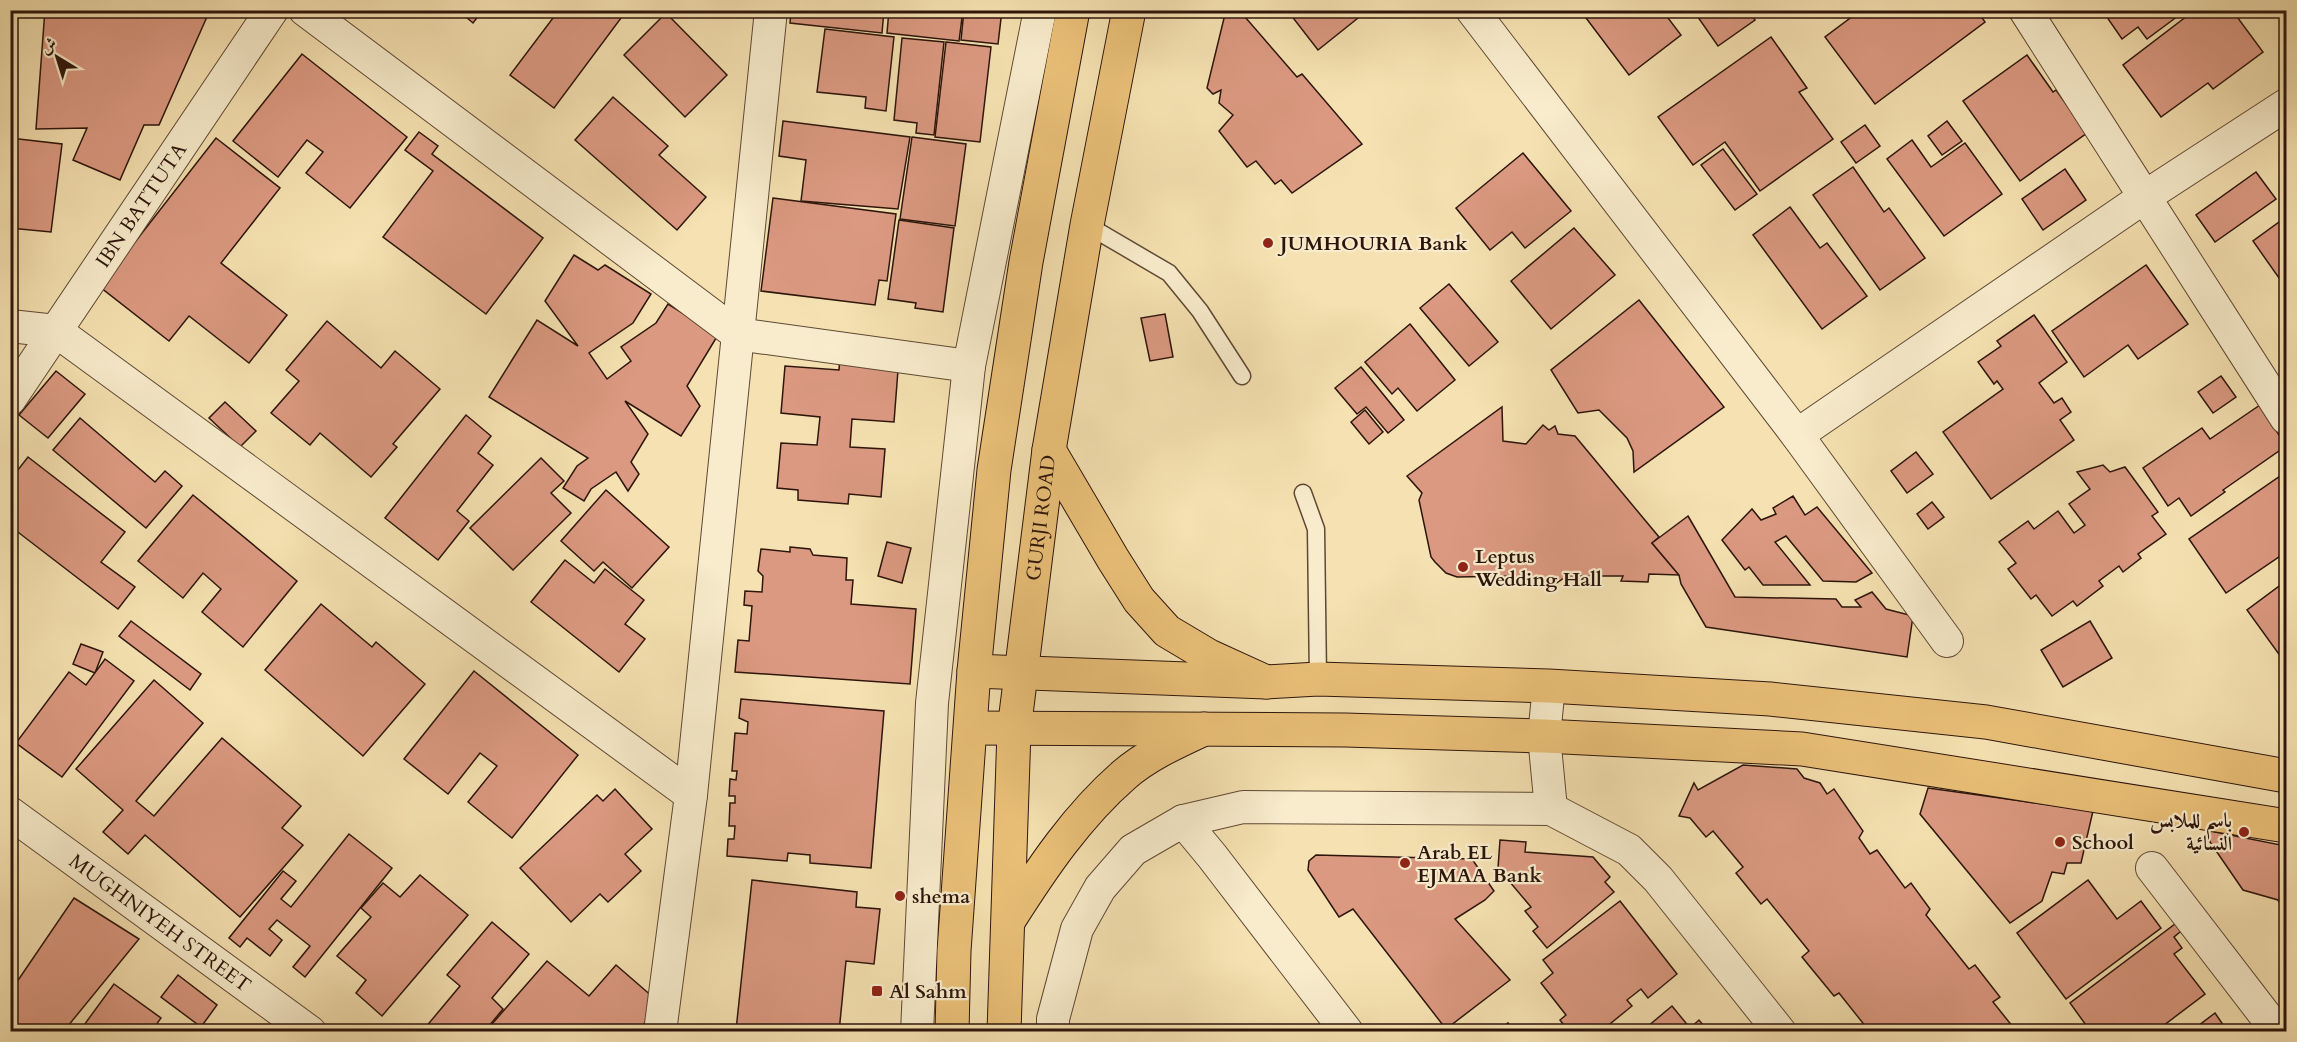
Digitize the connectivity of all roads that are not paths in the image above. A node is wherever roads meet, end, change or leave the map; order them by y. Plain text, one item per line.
1 (272, 10) edge
2 (305, 10) edge
3 (771, 10) edge
4 (1040, 10) edge
5 (1073, 10) edge
6 (1129, 10) edge
7 (2025, 10) edge
8 (1484, 14) edge
9 (2286, 105) edge
10 (2143, 198) junction
11 (1087, 225) junction
12 (10, 326) edge
13 (56, 331) junction
14 (737, 334) junction
15 (969, 366) junction
16 (1242, 376) dead end
17 (10, 399) edge
18 (2286, 418) edge
19 (1797, 435) junction
20 (1049, 450) junction
21 (1303, 493) dead end
22 (1947, 641) dead end
23 (974, 671) junction
24 (1021, 674) junction
25 (1318, 679) junction
26 (1266, 682) junction
27 (1549, 686) junction
28 (971, 728) junction
29 (1204, 729) junction
30 (1014, 730) junction
31 (1544, 736) junction
32 (2286, 776) edge
33 (691, 795) junction
34 (1551, 809) junction
35 (10, 813) edge
36 (1183, 821) junction
37 (2286, 826) edge
38 (2152, 868) dead end
39 (1008, 921) junction
40 (310, 1032) edge
41 (660, 1032) edge
42 (916, 1032) edge
43 (952, 1032) edge
44 (1004, 1032) edge
45 (1053, 1032) edge
46 (1347, 1032) edge
47 (1780, 1032) edge
48 (2278, 1032) edge

1 - 13 street, IBN BATTUTA
2 - 14 street
3 - 14 street
4 - 15 street
5 - 23 main road
6 - 11 main road, GURJI ROAD
7 - 10 street
8 - 19 street
9 - 10 street
10 - 18 street
10 - 19 street
11 - 16 lane
11 - 20 main road, GURJI ROAD
12 - 13 street
13 - 17 street, IBN BATTUTA
13 - 33 street
14 - 15 street
14 - 33 street
15 - 42 street
19 - 22 street
20 - 24 main road, GURJI ROAD
20 - 26 main road
21 - 25 lane
23 - 24 main road
23 - 28 main road
24 - 26 main road
24 - 30 main road, GURJI ROAD
25 - 26 main road
25 - 27 main road
27 - 31 street
27 - 32 main road
28 - 30 main road
28 - 43 main road
29 - 30 main road
29 - 31 main road
29 - 39 main road
30 - 39 main road, GURJI ROAD
31 - 34 street
31 - 37 main road
33 - 41 street
34 - 36 street
34 - 47 street
35 - 40 street, MUGHNIYEH STREET
36 - 45 street
36 - 46 street
38 - 48 street
39 - 44 main road, GURJI ROAD

